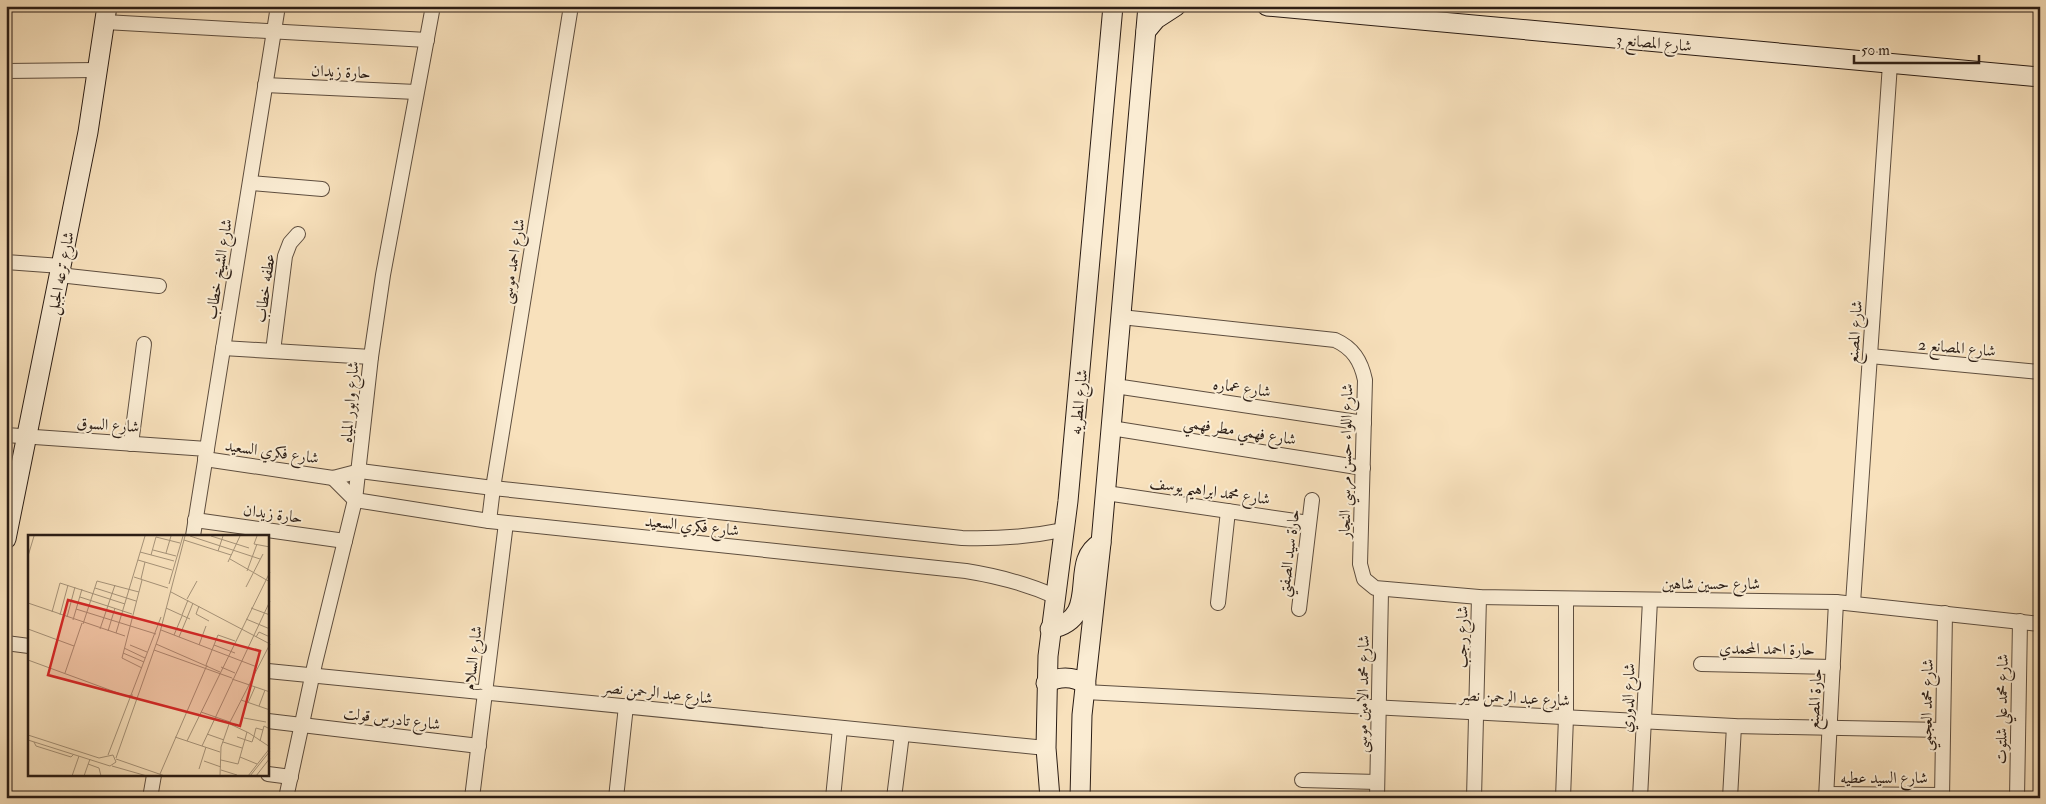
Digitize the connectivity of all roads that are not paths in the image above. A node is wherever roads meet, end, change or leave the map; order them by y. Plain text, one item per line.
1 (278, 6) edge
2 (433, 6) edge
3 (571, 6) edge
4 (1113, 6) edge
5 (1148, 6) edge
6 (1176, 6) edge
7 (1268, 6) edge
8 (106, 14) edge
9 (1146, 31) junction
10 (274, 32) junction
11 (427, 40) junction
12 (1890, 64) junction
13 (98, 70) junction
14 (6, 71) edge
15 (2040, 77) edge
16 (265, 84) junction
17 (416, 92) junction
18 (250, 183) junction
19 (322, 189) dead end
20 (298, 234) dead end
21 (6, 262) edge
22 (60, 271) junction
23 (159, 286) dead end
24 (1121, 317) junction
25 (144, 344) dead end
26 (223, 348) junction
27 (273, 351) junction
28 (1870, 356) junction
29 (371, 357) junction
30 (2040, 372) edge
31 (1115, 386) junction
32 (1364, 423) junction
33 (1111, 428) junction
34 (6, 435) edge
35 (28, 436) junction
36 (130, 444) junction
37 (206, 454) junction
38 (1363, 468) junction
39 (360, 471) junction
40 (333, 478) junction
41 (493, 488) junction
42 (1106, 492) junction
43 (355, 500) junction
44 (1312, 500) dead end
45 (1228, 511) junction
46 (195, 520) junction
47 (489, 521) junction
48 (506, 523) junction
49 (1309, 523) junction
50 (1063, 530) junction
51 (193, 535) edge
52 (6, 539) edge
53 (345, 541) junction
54 (1101, 543) junction
55 (1381, 590) junction
56 (1054, 596) junction
57 (1479, 597) junction
58 (1566, 599) junction
59 (1650, 600) junction
60 (1836, 602) junction
61 (1218, 603) dead end
62 (1853, 603) junction
63 (1298, 610) dead end
64 (1945, 613) junction
65 (2020, 621) junction
66 (2040, 624) edge
67 (1050, 629) junction
68 (6, 643) edge
69 (28, 646) edge
70 (1701, 664) dead end
71 (1833, 667) junction
72 (269, 671) edge
73 (313, 675) junction
74 (1046, 683) junction
75 (1085, 688) junction
76 (485, 692) junction
77 (626, 706) junction
78 (1380, 707) junction
79 (1477, 712) junction
80 (1566, 717) junction
81 (269, 721) edge
82 (1644, 721) junction
83 (302, 725) junction
84 (1734, 726) junction
85 (840, 728) junction
86 (1830, 729) junction
87 (1943, 730) junction
88 (902, 734) junction
89 (479, 746) junction
90 (1046, 748) junction
91 (269, 774) edge
92 (154, 776) edge
93 (291, 777) junction
94 (1302, 780) dead end
95 (1377, 782) junction
96 (1826, 796) edge
97 (1942, 797) edge
98 (150, 798) edge
99 (286, 798) edge
100 (472, 798) edge
101 (616, 798) edge
102 (833, 798) edge
103 (894, 798) edge
104 (1050, 798) edge
105 (1080, 798) edge
106 (1377, 798) edge
107 (1474, 798) edge
108 (1562, 798) edge
109 (1640, 798) edge
110 (1730, 798) edge
111 (2017, 798) edge

1 - 10 street, شارع الشيخ خطاب
2 - 11 street, شارع وابور المياه
3 - 41 street, شارع احمد موسى
4 - 50 main road, شارع المطريه
5 - 9 main road
6 - 9 main road
7 - 12 main road, شارع المصانع 3
8 - 10 street
8 - 13 main road, شارع ترعه الجبل
9 - 24 main road
10 - 11 street
10 - 16 street, شارع الشيخ خطاب
11 - 17 street, شارع وابور المياه
12 - 15 main road, شارع المصانع 3
12 - 28 street, شارع المصنع
13 - 14 street
13 - 22 main road, شارع ترعه الجبل
16 - 17 street, حارة زيدان
16 - 18 street, شارع الشيخ خطاب
17 - 29 street, شارع وابور المياه
18 - 19 street
18 - 26 street, شارع الشيخ خطاب
20 - 27 street, عطفه خطاب
21 - 22 street
22 - 23 street
22 - 35 main road, شارع ترعه الجبل
24 - 31 main road
24 - 32 street, شارع اللواء حسن مرسي النجار
25 - 36 street
26 - 27 street
26 - 37 street, شارع الشيخ خطاب
27 - 29 street
28 - 30 street, شارع المصانع 2
28 - 62 street, شارع المصنع
29 - 39 street, شارع وابور المياه
31 - 32 street, شارع عماره
31 - 33 main road
32 - 38 street, شارع اللواء حسن مرسي النجار
33 - 38 street, شارع فهمي مطر فهمي
33 - 42 main road
34 - 35 street, شارع السوق
35 - 36 street, شارع السوق
35 - 52 main road, شارع ترعه الجبل
36 - 37 street, شارع السوق
37 - 40 street, شارع فكري السعيد
37 - 46 street, شارع الشيخ خطاب
38 - 55 street, شارع اللواء حسن مرسي النجار
39 - 40 street, شارع فكري السعيد
39 - 41 street, شارع فكري السعيد
39 - 43 street, شارع وابور المياه
40 - 43 street, شارع فكري السعيد
41 - 47 street, شارع احمد موسى
41 - 50 street, شارع فكري السعيد
42 - 45 street, شارع محمد ابراهيم يوسف
42 - 54 main road
43 - 47 street, شارع فكري السعيد
43 - 53 street, شارع وابور المياه
44 - 49 street, حارة سيد الصفتي
45 - 49 street, شارع محمد ابراهيم يوسف
45 - 61 street
46 - 51 street, شارع الشيخ خطاب
46 - 53 street, حارة زيدان
47 - 48 street, شارع فكري السعيد
48 - 56 street, شارع فكري السعيد
48 - 76 street, شارع السلام
49 - 63 street, حارة سيد الصفتي
50 - 56 main road, شارع المطريه
53 - 73 street, شارع وابور المياه
54 - 67 main road
54 - 75 main road
55 - 57 street, شارع حسين شاهين
55 - 78 street, شارع محمد الامين موسى
56 - 67 main road, شارع المطريه
57 - 58 street, شارع حسين شاهين
57 - 79 street, شارع رجب
58 - 59 street, شارع حسين شاهين
58 - 80 street
59 - 60 street, شارع حسين شاهين
59 - 82 street, شارع الدوري
60 - 62 street, شارع حسين شاهين
60 - 71 street, حارة المصنع
62 - 64 street, شارع حسين شاهين
64 - 65 street, شارع حسين شاهين
64 - 87 street, شارع محمد العجمي
65 - 66 street, شارع حسين شاهين
65 - 111 street, شارع محمد علي شلتوت
67 - 74 main road, شارع المطريه
68 - 69 street
70 - 71 street, حارة احمد المحمدي
71 - 86 street, حارة المصنع
72 - 73 street, شارع عبد الرحمن نصر
73 - 76 street, شارع عبد الرحمن نصر
73 - 83 street, شارع وابور المياه
74 - 75 main road
74 - 90 main road, شارع المطريه
75 - 78 street, شارع عبد الرحمن نصر
75 - 105 main road
76 - 77 street, شارع عبد الرحمن نصر
76 - 89 street, شارع السلام
77 - 85 street, شارع عبد الرحمن نصر
77 - 101 street
78 - 79 street, شارع عبد الرحمن نصر
78 - 95 street, شارع محمد الامين موسى
79 - 80 street, شارع عبد الرحمن نصر
79 - 107 street, شارع رجب
80 - 82 street, شارع عبد الرحمن نصر
80 - 108 street
81 - 83 street, شارع تادرس قولت
82 - 84 street, شارع عبد الرحمن نصر
82 - 109 street, شارع الدوري
83 - 89 street, شارع تادرس قولت
83 - 93 street, شارع وابور المياه
84 - 86 street, شارع عبد الرحمن نصر
84 - 110 street
85 - 88 street, شارع عبد الرحمن نصر
85 - 102 street
86 - 87 street, شارع عبد الرحمن نصر
86 - 96 street, حارة المصنع
87 - 97 street, شارع محمد العجمي
88 - 90 street, شارع عبد الرحمن نصر
88 - 103 street
89 - 100 street, شارع السلام
90 - 104 main road, شارع المطريه
91 - 93 street
92 - 98 street
93 - 99 street, شارع وابور المياه
94 - 95 street
95 - 106 street, شارع محمد الامين موسى
96 - 97 street, شارع السيد عطيه

